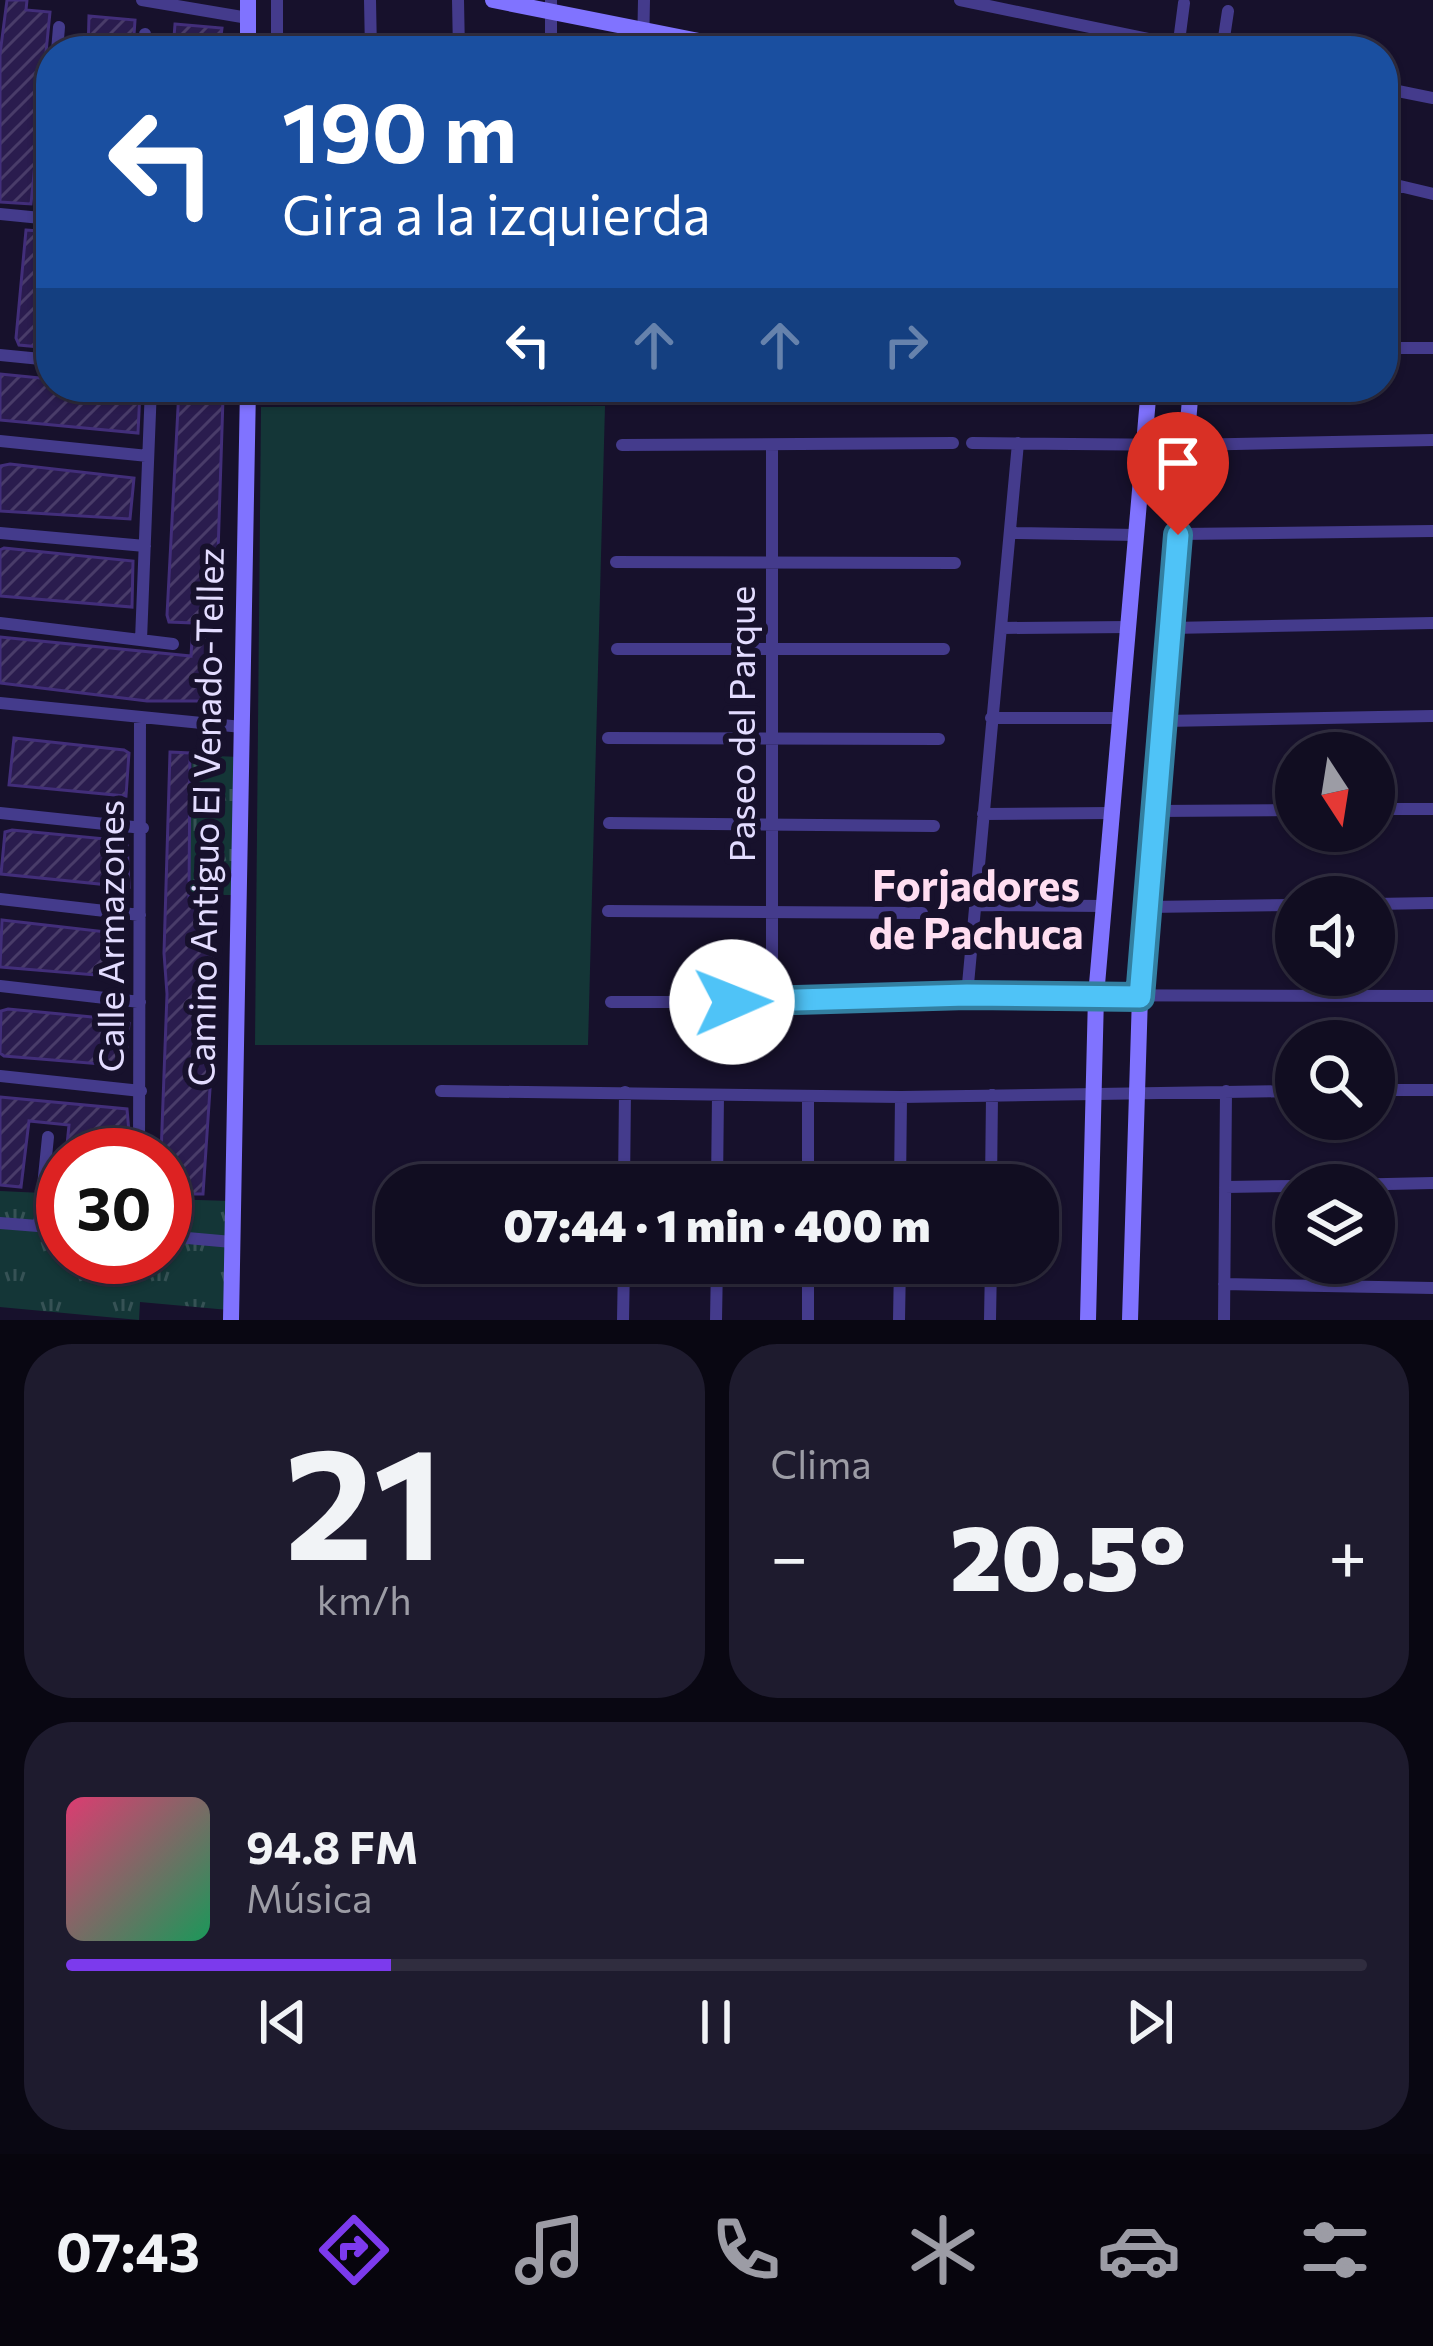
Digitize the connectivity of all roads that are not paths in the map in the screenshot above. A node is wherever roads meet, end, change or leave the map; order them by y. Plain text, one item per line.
1 (142, 0) edge
2 (277, 0) edge
3 (370, 0) edge
4 (458, 0) edge
5 (493, 0) edge
6 (644, 0) edge
7 (960, 0) edge
8 (1184, 3) edge
9 (550, 6) edge
10 (248, 9) edge
11 (1228, 11) dead end
12 (59, 27) dead end
13 (643, 31) junction
14 (58, 36) edge
15 (277, 36) edge
16 (370, 36) edge
17 (459, 36) edge
18 (551, 36) edge
19 (643, 36) edge
20 (669, 36) edge
21 (1124, 36) edge
22 (1180, 36) edge
23 (1224, 36) edge
24 (1398, 91) edge
25 (1433, 98) edge
26 (1398, 185) edge
27 (1433, 194) edge
28 (0, 214) edge
29 (36, 218) edge
30 (1398, 348) edge
31 (1433, 348) edge
32 (0, 356) edge
33 (36, 359) edge
34 (150, 402) edge
35 (248, 402) edge
36 (1148, 402) edge
37 (1189, 402) edge
38 (1433, 440) edge
39 (0, 441) edge
40 (953, 443) dead end
41 (972, 443) dead end
42 (1018, 443) junction
43 (622, 445) dead end
44 (1144, 445) junction
45 (1185, 445) junction
46 (772, 446) junction
47 (148, 456) junction
48 (1433, 531) edge
49 (0, 533) edge
50 (1010, 533) junction
51 (1137, 535) junction
52 (1178, 535) junction
53 (145, 546) junction
54 (616, 562) dead end
55 (772, 562) junction
56 (955, 563) dead end
57 (0, 623) edge
58 (1433, 623) edge
59 (1129, 627) junction
60 (1002, 628) junction
61 (1171, 628) junction
62 (141, 640) junction
63 (173, 644) dead end
64 (944, 649) dead end
65 (617, 650) dead end
66 (770, 650) junction
67 (0, 704) edge
68 (1433, 716) edge
69 (140, 717) junction
70 (991, 718) junction
71 (1120, 718) junction
72 (1164, 722) junction
73 (242, 727) junction
74 (608, 738) dead end
75 (771, 739) junction
76 (939, 739) dead end
77 (1395, 809) edge
78 (1433, 809) edge
79 (1275, 810) edge
80 (1155, 811) junction
81 (0, 813) edge
82 (1111, 813) junction
83 (983, 814) junction
84 (609, 823) dead end
85 (772, 826) junction
86 (934, 826) dead end
87 (143, 828) junction
88 (0, 899) edge
89 (1433, 903) edge
90 (1395, 904) edge
91 (975, 905) junction
92 (1275, 905) edge
93 (1103, 906) junction
94 (1148, 908) junction
95 (608, 911) dead end
96 (772, 913) junction
97 (922, 913) dead end
98 (140, 915) junction
99 (0, 986) edge
100 (967, 995) junction
101 (1096, 996) junction
102 (1433, 996) edge
103 (1140, 997) junction
104 (140, 1002) junction
105 (611, 1002) dead end
106 (772, 1002) junction
107 (0, 1076) edge
108 (1275, 1090) edge
109 (1395, 1090) edge
110 (1433, 1090) edge
111 (141, 1091) junction
112 (441, 1091) dead end
113 (1226, 1091) junction
114 (625, 1092) junction
115 (1092, 1093) junction
116 (1134, 1093) junction
117 (718, 1095) junction
118 (992, 1095) junction
119 (808, 1096) junction
120 (901, 1097) junction
121 (140, 1128) edge
122 (624, 1164) edge
123 (718, 1164) edge
124 (808, 1164) edge
125 (901, 1164) edge
126 (991, 1164) edge
127 (1433, 1183) edge
128 (1395, 1184) edge
129 (1275, 1186) edge
130 (1225, 1187) junction
131 (0, 1223) edge
132 (36, 1226) edge
133 (192, 1238) edge
134 (232, 1242) junction
135 (624, 1284) edge
136 (717, 1284) edge
137 (808, 1284) edge
138 (900, 1284) edge
139 (991, 1284) edge
140 (1224, 1284) junction
141 (1433, 1288) edge
142 (231, 1320) edge
143 (623, 1320) edge
144 (716, 1320) edge
145 (808, 1320) edge
146 (899, 1320) edge
147 (990, 1320) edge
148 (1088, 1320) edge
149 (1130, 1320) edge
150 (1223, 1320) edge

1 - 10 street
2 - 15 street
3 - 16 street
4 - 17 street
5 - 9 street
6 - 13 street
7 - 21 street
8 - 22 street
9 - 13 street
9 - 18 street
11 - 23 street
12 - 14 street
13 - 19 street
13 - 20 street
24 - 25 street
26 - 27 street
28 - 29 street
30 - 31 street
32 - 33 street
34 - 47 street
35 - 73 street, Camino Antiguo El Venado-Tellez
36 - 44 street
37 - 45 street
38 - 45 street
39 - 47 street
40 - 46 street
41 - 42 street
42 - 44 street
42 - 50 street
43 - 46 street
44 - 45 street
44 - 51 street
45 - 52 street
46 - 55 street, Paseo del Parque
47 - 53 street
48 - 52 street
49 - 53 street
50 - 51 street
50 - 60 street
51 - 59 street
52 - 61 street
53 - 62 street
54 - 55 street
55 - 56 street
55 - 66 street, Paseo del Parque
57 - 62 street
58 - 61 street
59 - 60 street
59 - 71 street
60 - 70 street
61 - 72 street
62 - 63 street
64 - 66 street
65 - 66 street
66 - 75 street, Paseo del Parque
67 - 69 street
68 - 72 street
69 - 73 street
69 - 87 street, Calle Armazones
70 - 71 street
70 - 83 street
71 - 82 street
72 - 80 street
73 - 134 street, Camino Antiguo El Venado-Tellez
74 - 75 street
75 - 76 street
75 - 85 street, Paseo del Parque
77 - 78 street
79 - 80 street
80 - 94 street
81 - 87 street
82 - 83 street
82 - 93 street
83 - 91 street
84 - 85 street
85 - 86 street
85 - 96 street, Paseo del Parque
87 - 98 street, Calle Armazones
88 - 98 street
89 - 90 street
91 - 93 street
91 - 100 street
92 - 94 street
93 - 101 street
94 - 103 street
95 - 96 street
96 - 97 street
96 - 106 street, Paseo del Parque
98 - 104 street, Calle Armazones
99 - 104 street
100 - 101 street
100 - 106 street
101 - 103 street
101 - 115 street
102 - 103 street
103 - 116 street
104 - 111 street, Calle Armazones
105 - 106 street
107 - 111 street
108 - 113 street
109 - 110 street
111 - 121 street, Calle Armazones
112 - 114 street
113 - 116 street
113 - 130 street
114 - 117 street
114 - 122 street
115 - 116 street
115 - 118 street
115 - 148 street
116 - 149 street
117 - 119 street
117 - 123 street
118 - 120 street
118 - 126 street
119 - 120 street
119 - 124 street
120 - 125 street
127 - 128 street
129 - 130 street
130 - 140 street
131 - 132 street
133 - 134 street
134 - 142 street, Camino Antiguo El Venado-Tellez
135 - 143 street
136 - 144 street
137 - 145 street
138 - 146 street
139 - 147 street
140 - 141 street
140 - 150 street

